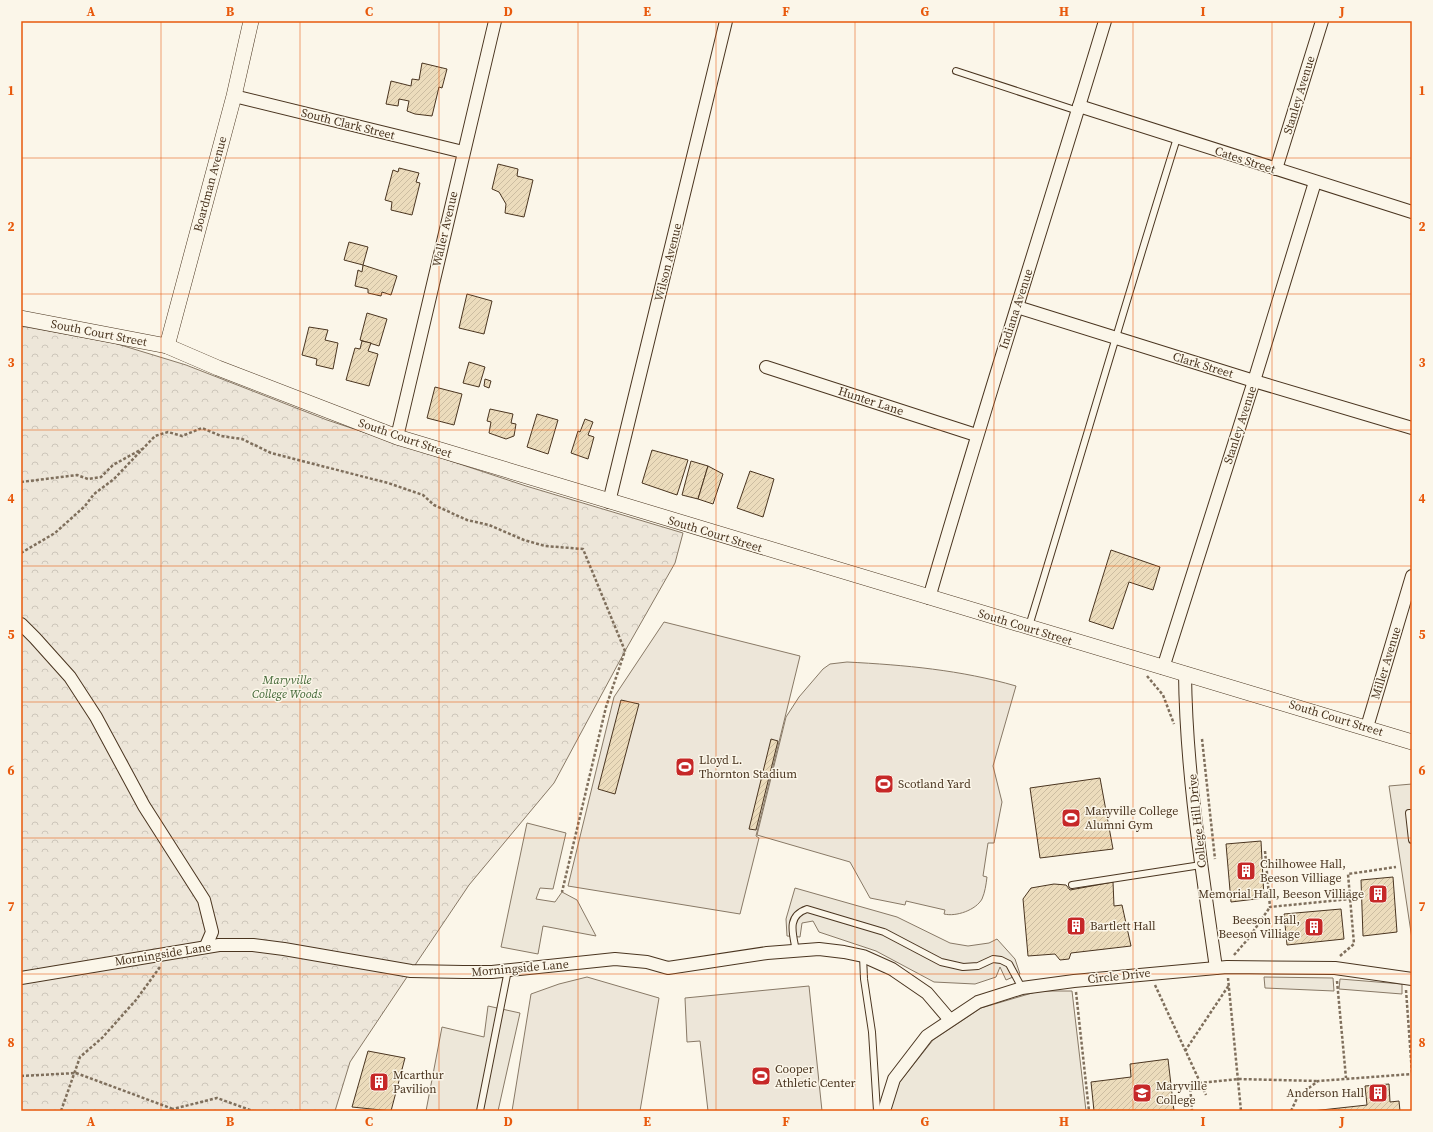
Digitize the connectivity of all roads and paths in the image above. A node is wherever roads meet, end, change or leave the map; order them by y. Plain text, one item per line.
1 (251, 21) edge
2 (495, 21) edge
3 (726, 21) edge
4 (1105, 21) edge
5 (1322, 21) edge
6 (956, 71) dead end
7 (234, 96) junction
8 (1078, 109) junction
9 (1177, 138) junction
10 (463, 152) junction
11 (1276, 169) junction
12 (1315, 182) junction
13 (1412, 212) edge
14 (1017, 307) junction
15 (21, 318) edge
16 (1114, 337) junction
17 (167, 346) junction
18 (766, 368) dead end
19 (1254, 381) junction
20 (1412, 428) edge
21 (976, 435) junction
22 (397, 437) junction
23 (145, 448) junction
24 (21, 482) edge
25 (609, 502) junction
26 (21, 553) edge
27 (1412, 576) edge
28 (929, 598) junction
29 (21, 624) edge
30 (1028, 628) junction
31 (1156, 666) junction
32 (1185, 673) junction
33 (1174, 726) dead end
34 (1367, 727) junction
35 (1412, 742) edge
36 (1412, 813) edge
37 (1412, 840) edge
38 (1265, 851) dead end
39 (1201, 865) junction
40 (1396, 867) dead end
41 (1072, 885) dead end
42 (562, 892) dead end
43 (1350, 900) junction
44 (1270, 908) junction
45 (206, 946) junction
46 (796, 951) junction
47 (171, 952) junction
48 (863, 956) junction
49 (1337, 963) junction
50 (1225, 964) junction
51 (508, 970) junction
52 (1150, 973) junction
53 (21, 978) edge
54 (1409, 978) edge
55 (1074, 981) junction
56 (1228, 985) junction
57 (1022, 988) junction
58 (950, 1020) junction
59 (1185, 1051) junction
60 (76, 1073) junction
61 (1412, 1074) edge
62 (21, 1076) edge
63 (1346, 1078) junction
64 (1238, 1079) junction
65 (1318, 1081) junction
66 (1190, 1084) junction
67 (1201, 1084) junction
68 (1179, 1086) dead end
69 (1206, 1095) dead end
70 (173, 1110) edge
71 (61, 1111) edge
72 (254, 1111) edge
73 (290, 1111) edge
74 (301, 1111) edge
75 (480, 1111) edge
76 (877, 1111) edge
77 (884, 1111) edge
78 (1089, 1111) edge
79 (1192, 1111) edge
80 (1241, 1111) edge
81 (1291, 1111) edge

1 - 7 street, Boardman Avenue
2 - 10 street, Waller Avenue
3 - 25 street, Wilson Avenue
4 - 8 street, Indiana Avenue
5 - 11 street, Stanley Avenue
6 - 8 lane
7 - 10 street, South Clark Street
7 - 17 street, Boardman Avenue
8 - 9 street, Cates Street
8 - 14 street, Indiana Avenue
9 - 11 street, Cates Street
9 - 16 lane
10 - 22 street, Waller Avenue
11 - 12 street, Cates Street
12 - 13 street, Cates Street
12 - 19 street, Stanley Avenue
14 - 16 street, Clark Street
14 - 21 street, Indiana Avenue
15 - 17 street, South Court Street
16 - 19 street, Clark Street
16 - 30 lane
17 - 22 street, South Court Street
18 - 21 street, Hunter Lane
19 - 20 street, Clark Street
19 - 31 street, Stanley Avenue
21 - 28 street, Indiana Avenue
22 - 25 street, South Court Street
23 - 24 path
23 - 26 path
23 - 42 path
25 - 28 street, South Court Street
27 - 34 street, Miller Avenue
28 - 30 street, South Court Street
29 - 45 street
30 - 31 street, South Court Street
31 - 32 street, South Court Street
31 - 33 path
32 - 34 street, South Court Street
32 - 39 street, College Hill Drive
34 - 35 street, South Court Street
36 - 37 lane
38 - 44 path
39 - 41 lane
39 - 50 street, College Hill Drive
40 - 43 path
43 - 44 path
43 - 49 path
44 - 50 path
45 - 47 street, Morningside Lane
45 - 51 street, Morningside Lane
46 - 48 street, Morningside Lane
46 - 51 street, Morningside Lane
46 - 57 lane
47 - 53 street, Morningside Lane
47 - 60 path
48 - 58 street, Morningside Lane
48 - 76 lane
49 - 50 street, Circle Drive
49 - 54 street, Circle Drive
49 - 63 path
50 - 52 street, Circle Drive
50 - 56 path
51 - 75 lane
52 - 55 street, Circle Drive
52 - 59 path
54 - 61 path
55 - 57 street, Circle Drive
55 - 78 path
56 - 59 path
56 - 64 path
57 - 58 street, Circle Drive
58 - 77 street, Circle Drive
59 - 67 path
60 - 62 path
60 - 70 path
60 - 71 path
61 - 63 path
63 - 65 path
64 - 65 path
64 - 67 path
64 - 80 path
65 - 81 path
66 - 67 path
66 - 68 path
66 - 79 path
67 - 69 path
70 - 72 path
73 - 74 path

